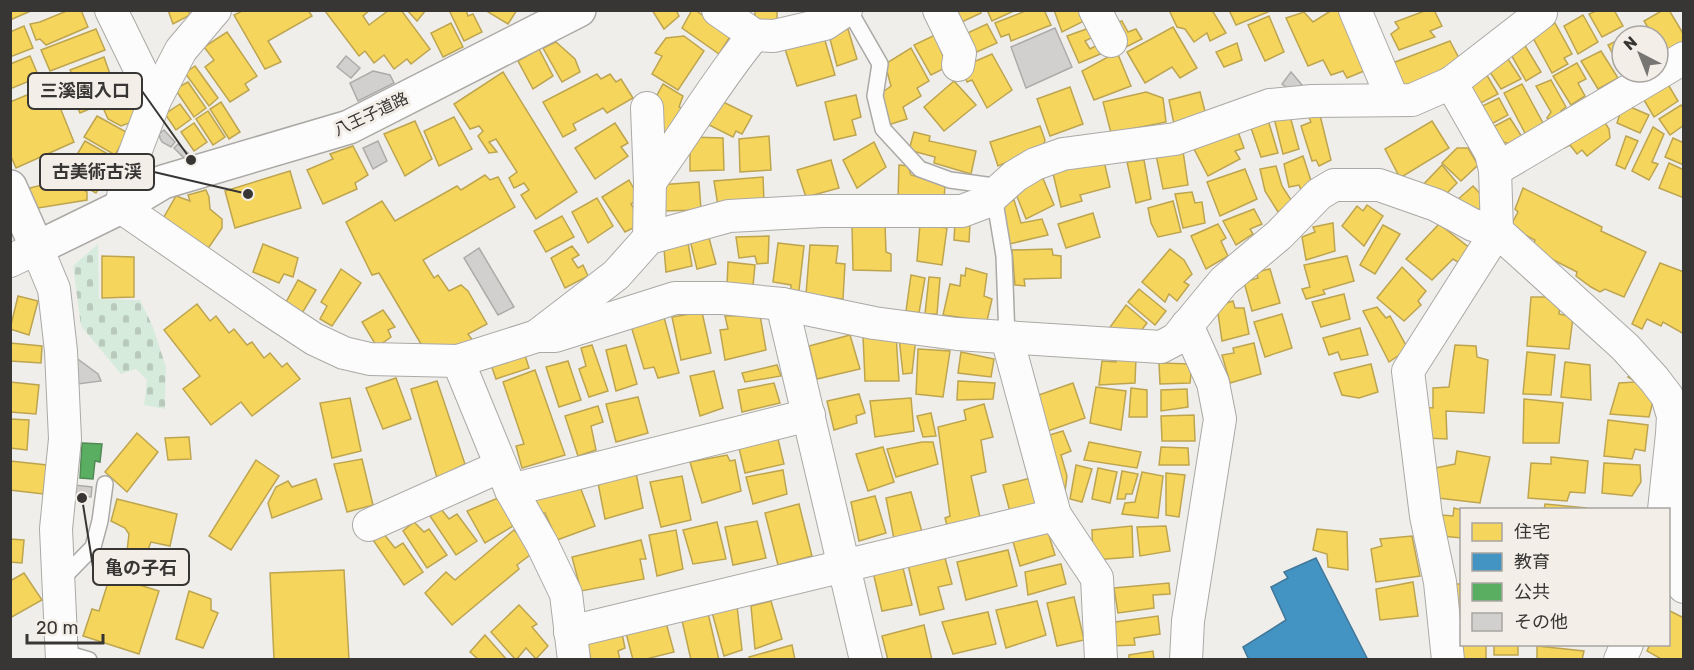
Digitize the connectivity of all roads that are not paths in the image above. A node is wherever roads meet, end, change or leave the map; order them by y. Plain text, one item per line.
1 (111, 10) edge
2 (214, 10) edge
3 (579, 10) edge
4 (718, 10) edge
5 (847, 10) edge
6 (939, 10) edge
7 (1095, 10) edge
8 (1355, 10) edge
9 (1543, 11) edge
10 (754, 35) junction
11 (1111, 41) dead end
12 (1683, 58) edge
13 (958, 65) dead end
14 (1451, 83) junction
15 (155, 100) junction
16 (1393, 100) junction
17 (647, 108) dead end
18 (1495, 170) junction
19 (650, 182) junction
20 (10, 187) edge
21 (998, 191) junction
22 (121, 207) junction
23 (1497, 231) junction
24 (649, 238) junction
25 (24, 254) edge
26 (782, 304) junction
27 (1187, 325) junction
28 (537, 336) junction
29 (1007, 338) junction
30 (458, 361) junction
31 (1675, 390) edge
32 (809, 415) junction
33 (1668, 471) junction
34 (506, 478) junction
35 (105, 484) dead end
36 (1664, 508) edge
37 (1668, 508) edge
38 (1055, 515) junction
39 (369, 525) dead end
40 (1670, 560) edge
41 (844, 566) junction
42 (60, 582) junction
43 (1683, 586) edge
44 (572, 646) edge
45 (1627, 646) edge
46 (71, 657) edge
47 (866, 660) edge
48 (1101, 660) edge
49 (1186, 660) edge
50 (1448, 660) edge
51 (1620, 660) edge

1 - 15 street
2 - 15 street
3 - 22 street, 八王子道路
4 - 10 street
5 - 10 street
5 - 21 lane
6 - 13 street
7 - 11 street
8 - 16 street
9 - 14 street
10 - 19 street
12 - 18 street
14 - 16 street
14 - 18 street
15 - 22 street
16 - 21 street
17 - 19 street
18 - 23 street
19 - 24 street
20 - 25 street
21 - 24 street
21 - 29 lane
22 - 25 street, 八王子道路
22 - 30 street
23 - 27 street
23 - 31 street
23 - 50 street
24 - 28 street
25 - 42 street
26 - 28 street
26 - 29 street
26 - 32 street
27 - 29 street
27 - 49 street
28 - 30 street
29 - 38 street
30 - 34 street
31 - 33 street
32 - 34 street
32 - 41 street
33 - 36 street
33 - 37 street
34 - 39 street
34 - 44 street
35 - 42 lane
38 - 41 street
38 - 48 street
40 - 43 street
41 - 44 street
41 - 47 street
42 - 46 street
45 - 51 street

